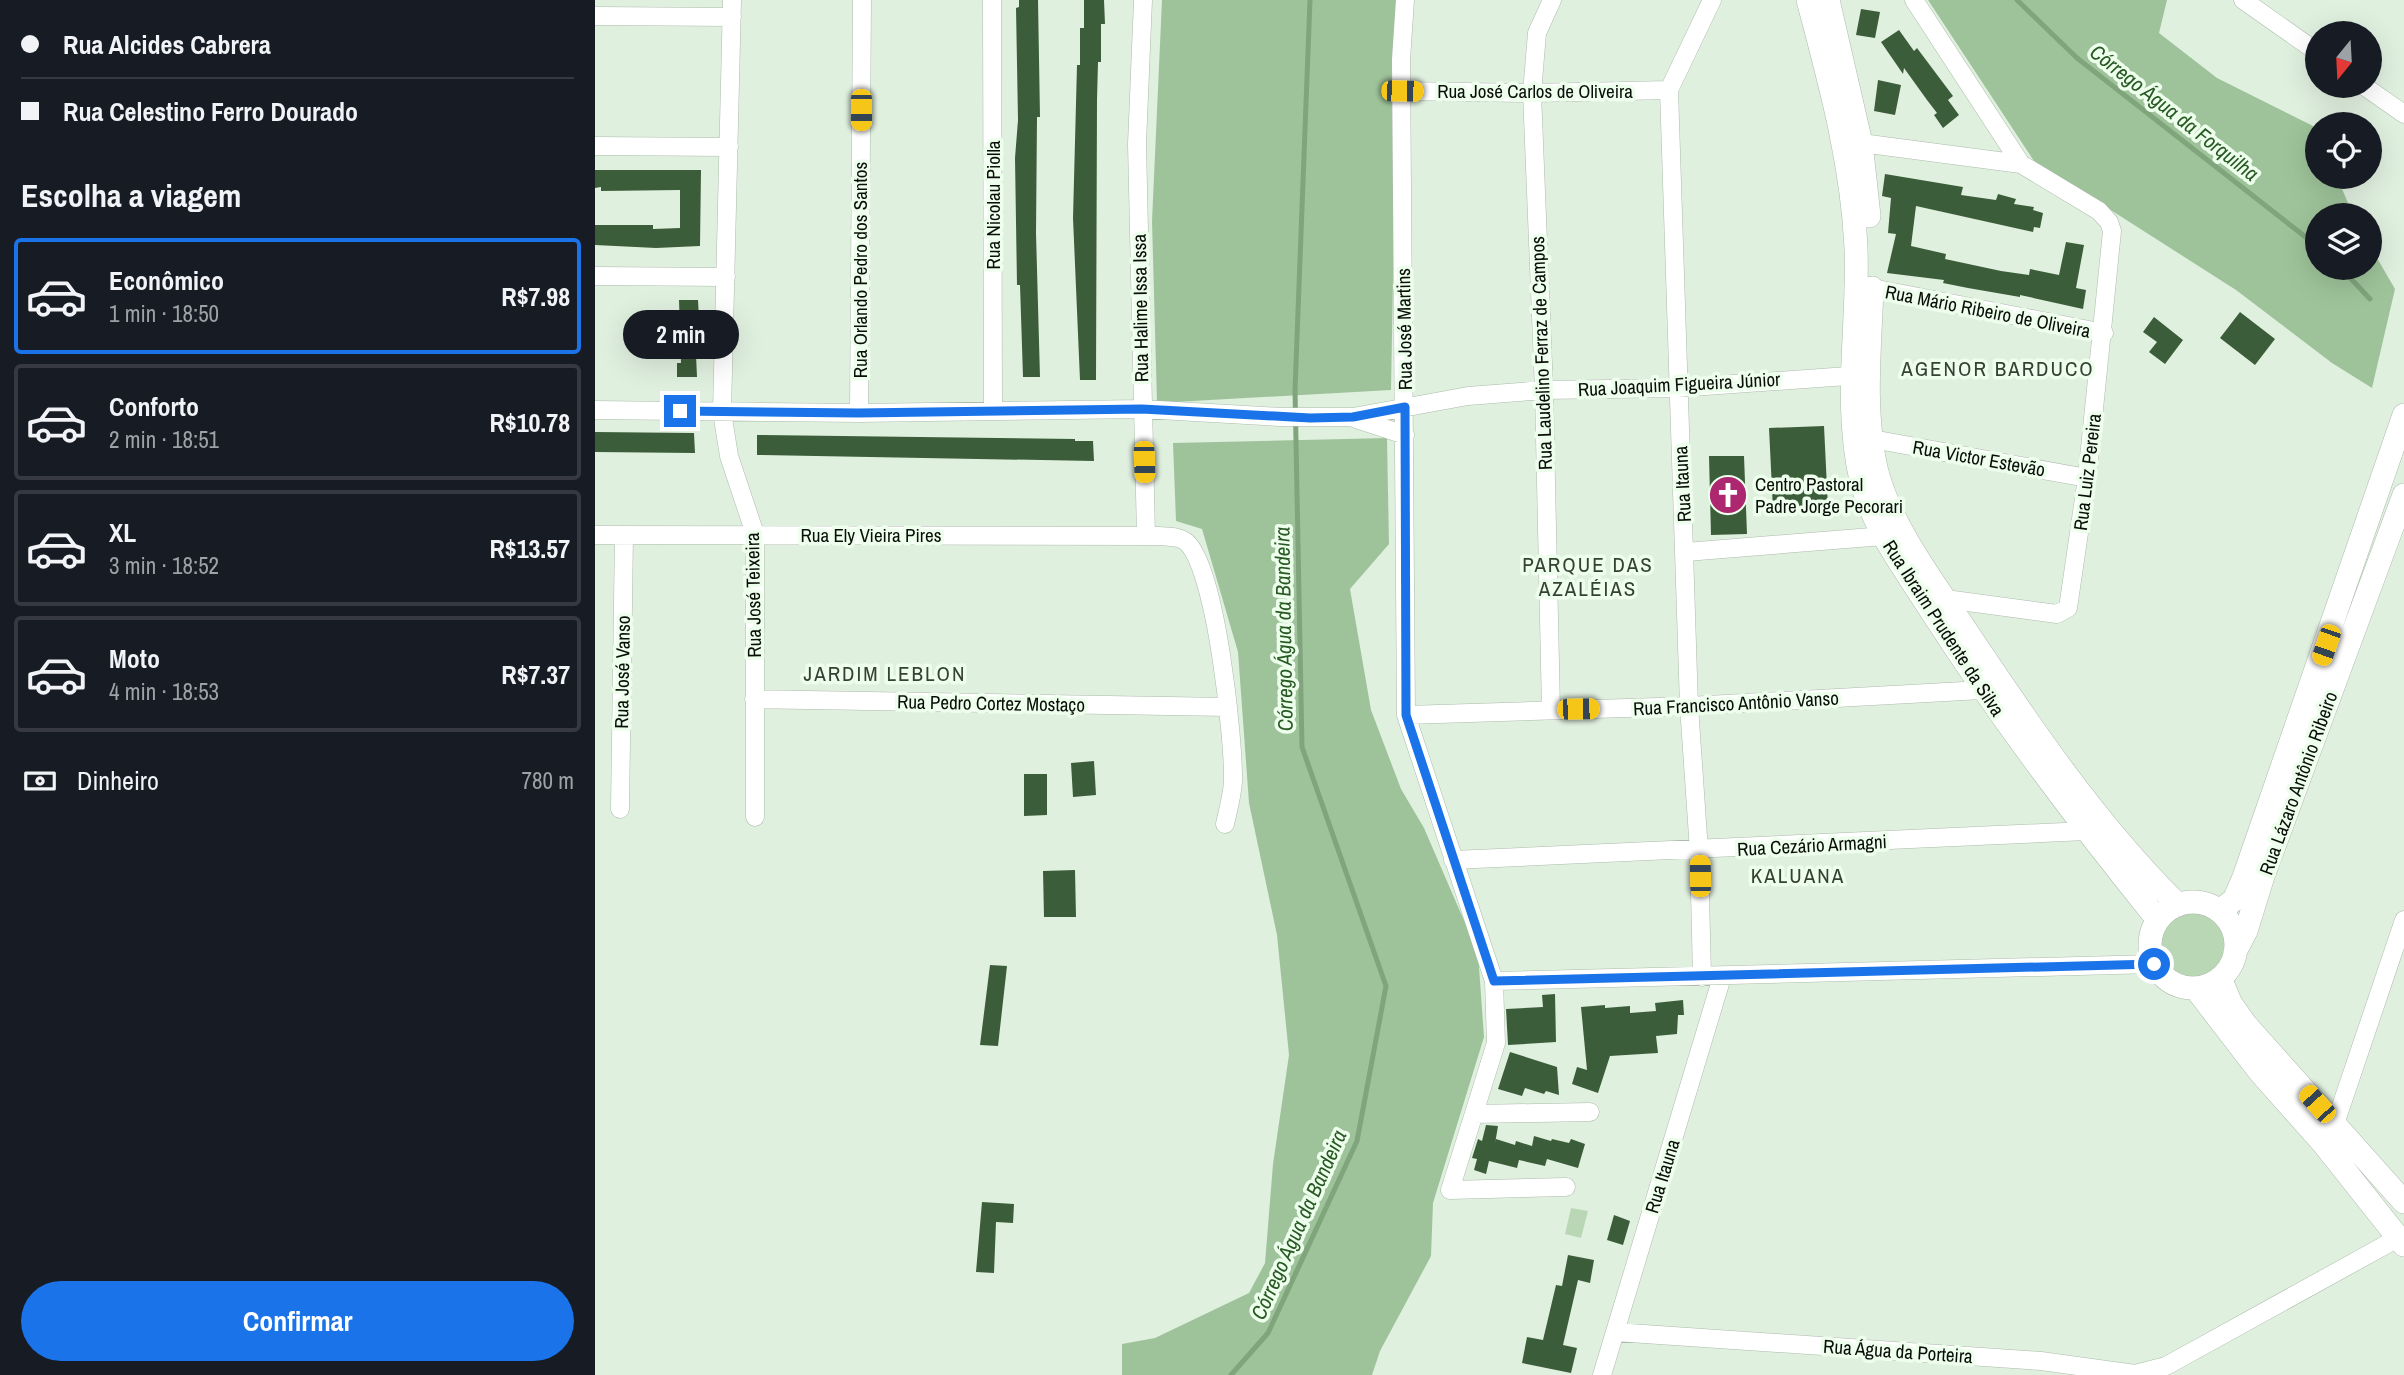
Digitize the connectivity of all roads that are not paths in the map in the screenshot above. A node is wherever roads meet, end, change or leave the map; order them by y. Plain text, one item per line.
1 (862, 0) edge
2 (992, 0) edge
3 (1143, 0) edge
4 (1405, 0) edge
5 (1552, 0) edge
6 (1712, 0) edge
7 (1808, 0) edge
8 (1828, 0) edge
9 (1914, 0) edge
10 (2243, 0) edge
11 (732, 8) edge
12 (595, 16) edge
13 (2305, 44) edge
14 (1669, 90) junction
15 (1402, 91) junction
16 (1532, 93) junction
17 (2381, 98) edge
18 (2404, 114) edge
19 (1861, 143) junction
20 (595, 146) edge
21 (729, 147) junction
22 (2021, 164) junction
23 (595, 276) edge
24 (726, 276) junction
25 (1872, 288) junction
26 (2103, 333) junction
27 (1860, 375) junction
28 (1677, 388) junction
29 (1544, 390) junction
30 (1405, 407) junction
31 (1142, 409) junction
32 (595, 410) edge
33 (993, 410) junction
34 (722, 412) junction
35 (859, 413) junction
36 (2404, 415) edge
37 (1353, 417) junction
38 (1405, 435) junction
39 (1871, 439) junction
40 (2087, 478) junction
41 (2379, 489) junction
42 (2404, 497) edge
43 (755, 534) junction
44 (595, 535) edge
45 (624, 535) junction
46 (1146, 536) junction
47 (1884, 536) junction
48 (1686, 552) junction
49 (1934, 598) junction
50 (1982, 690) junction
51 (754, 699) junction
52 (1689, 706) junction
53 (1228, 707) junction
54 (1551, 710) junction
55 (1406, 715) junction
56 (620, 809) dead end
57 (755, 817) dead end
58 (1225, 824) dead end
59 (2086, 831) junction
60 (1699, 851) junction
61 (1453, 860) junction
62 (2178, 905) junction
63 (2219, 911) junction
64 (2158, 920) junction
65 (2404, 920) edge
66 (2235, 951) junction
67 (2154, 964) junction
68 (1702, 977) junction
69 (1722, 977) junction
70 (2220, 978) junction
71 (1494, 981) junction
72 (2196, 989) junction
73 (1590, 1112) dead end
74 (1474, 1114) junction
75 (2335, 1124) junction
76 (1566, 1187) dead end
77 (2404, 1202) edge
78 (2401, 1241) edge
79 (1615, 1332) junction
80 (1602, 1375) edge
81 (2135, 1375) edge

1 - 35 street, Rua Orlando Pedro dos Santos
2 - 33 street, Rua Nicolau Piolla
3 - 31 street, Rua Halime Issa Issa
4 - 15 street, Rua José Martins
5 - 16 street, Rua Laudelino Ferraz de Campos
6 - 14 street, Rua Itauna
7 - 27 street, Rua Ibraim Prudente da Silva
8 - 19 street, Rua Ibraim Prudente da Silva
9 - 22 street
10 - 13 street
11 - 12 street
11 - 21 street, Rua José Teixeira
14 - 16 street, Rua José Carlos de Oliveira
14 - 28 street, Rua Itauna
15 - 16 street, Rua José Carlos de Oliveira
15 - 30 street, Rua José Martins
16 - 29 street, Rua Laudelino Ferraz de Campos
17 - 18 street
19 - 22 street
19 - 25 street, Rua Ibraim Prudente da Silva
20 - 21 street
21 - 24 street, Rua José Teixeira
22 - 26 street, Rua Luiz Pereira
23 - 24 street
24 - 34 street, Rua José Teixeira
25 - 26 street, Rua Mário Ribeiro de Oliveira
25 - 27 street, Rua Ibraim Prudente da Silva
26 - 40 street, Rua Luiz Pereira
27 - 28 street, Rua Joaquim Figueira Júnior
27 - 39 street, Rua Ibraim Prudente da Silva
27 - 47 street, Rua Ibraim Prudente da Silva
28 - 29 street, Rua Joaquim Figueira Júnior
28 - 48 street, Rua Itauna
29 - 30 street, Rua Joaquim Figueira Júnior
29 - 54 street, Rua Laudelino Ferraz de Campos
30 - 37 street, Rua Joaquim Figueira Júnior
30 - 38 street, Rua José Martins
31 - 33 street
31 - 37 street
31 - 46 street, Rua Halime Issa Issa
32 - 34 street
33 - 35 street
34 - 35 street
34 - 43 street, Rua José Teixeira
36 - 41 street
37 - 38 street
38 - 55 street, Rua José Martins
39 - 40 street, Rua Victor Estevão
39 - 49 street, Rua Ibraim Prudente da Silva
40 - 49 street, Rua Luiz Pereira
41 - 42 street
41 - 63 street
42 - 66 street, Rua Lázaro Antônio Ribeiro
43 - 45 street, Rua Ely Vieira Pires
43 - 46 street, Rua Ely Vieira Pires
43 - 51 street, Rua José Teixeira
44 - 45 street, Rua Ely Vieira Pires
45 - 56 street, Rua José Vanso
46 - 53 street
47 - 48 street
47 - 49 street, Rua Ibraim Prudente da Silva
48 - 52 street, Rua Itauna
49 - 50 street, Rua Ibraim Prudente da Silva
49 - 62 street, Rua Ibraim Prudente da Silva
50 - 52 street, Rua Francisco Antônio Vanso
50 - 59 street, Rua Ibraim Prudente da Silva
51 - 53 street, Rua Pedro Cortez Mostaço
51 - 57 street, Rua José Teixeira
52 - 54 street, Rua Francisco Antônio Vanso
52 - 60 street, Rua Itauna
53 - 58 street
54 - 55 street, Rua Francisco Antônio Vanso
55 - 61 street, Rua José Martins
59 - 60 street, Rua Cezário Armagni
59 - 64 street, Rua Ibraim Prudente da Silva
60 - 61 street, Rua Cezário Armagni
60 - 68 street, Rua Itauna
61 - 71 street, Rua José Martins
62 - 63 street
62 - 64 street
63 - 66 street
64 - 67 street
65 - 75 street
66 - 70 street
67 - 69 street
67 - 72 street
68 - 69 street
68 - 71 street
69 - 79 street, Rua Itauna
70 - 72 street
70 - 75 street
71 - 74 street, Rua José Martins
72 - 78 street
73 - 74 street
74 - 76 street, Rua José Martins
75 - 77 street
78 - 81 street, Rua Água da Porteira
79 - 80 street, Rua Itauna
79 - 81 street, Rua Água da Porteira

